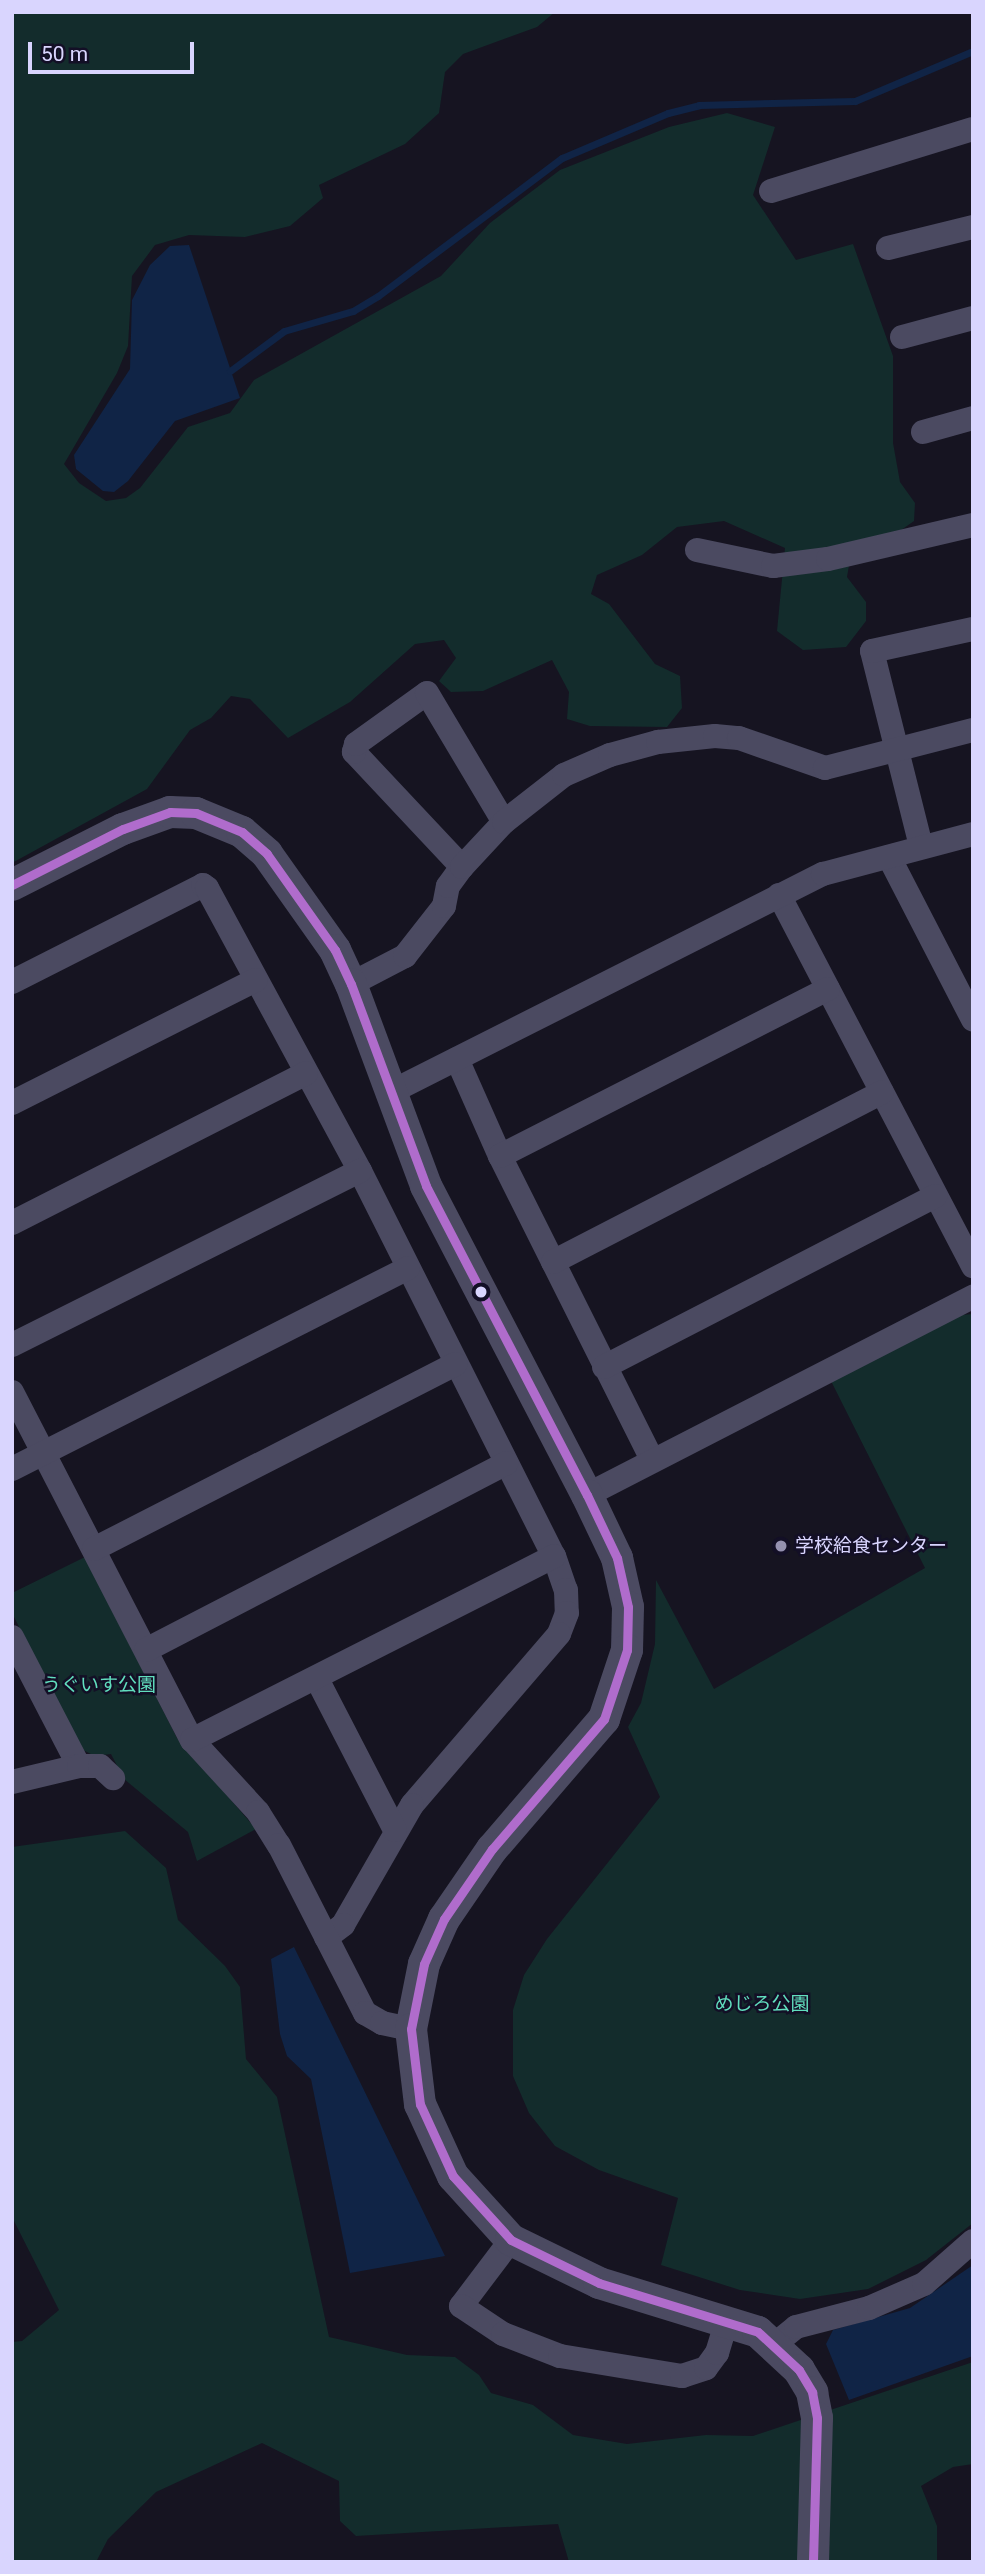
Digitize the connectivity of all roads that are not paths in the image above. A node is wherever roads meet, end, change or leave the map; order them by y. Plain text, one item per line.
1 (973, 129) edge
2 (771, 191) dead end
3 (973, 227) edge
4 (888, 248) dead end
5 (973, 318) edge
6 (902, 337) dead end
7 (973, 418) edge
8 (923, 432) dead end
9 (973, 525) edge
10 (697, 551) dead end
11 (973, 629) edge
12 (973, 730) edge
13 (898, 748) junction
14 (504, 822) junction
15 (973, 834) edge
16 (921, 846) junction
17 (889, 857) junction
18 (462, 867) junction
19 (12, 885) edge
20 (779, 895) junction
21 (257, 979) junction
22 (12, 982) edge
23 (351, 984) junction
24 (828, 989) junction
25 (973, 1020) edge
26 (457, 1059) junction
27 (306, 1073) junction
28 (391, 1092) junction
29 (882, 1092) junction
30 (12, 1103) edge
31 (500, 1156) junction
32 (360, 1171) junction
33 (936, 1196) junction
34 (12, 1223) edge
35 (552, 1262) junction
36 (973, 1266) edge
37 (408, 1268) junction
38 (973, 1297) edge
39 (12, 1345) edge
40 (455, 1364) junction
41 (604, 1367) junction
42 (12, 1392) edge
43 (42, 1453) junction
44 (652, 1459) junction
45 (506, 1463) junction
46 (12, 1469) edge
47 (587, 1495) junction
48 (94, 1549) junction
49 (554, 1556) junction
50 (12, 1637) edge
51 (146, 1650) junction
52 (317, 1679) junction
53 (192, 1740) junction
54 (79, 1766) junction
55 (113, 1778) dead end
56 (12, 1782) edge
57 (396, 1830) junction
58 (326, 1938) junction
59 (411, 2029) junction
60 (511, 2240) junction
61 (973, 2241) edge
62 (726, 2323) junction
63 (775, 2344) junction
64 (813, 2562) edge

1 - 2 street
3 - 4 street
5 - 6 street
7 - 8 street
9 - 10 street
11 - 13 street
12 - 13 street
13 - 14 street
13 - 16 street
14 - 18 street
14 - 18 street
15 - 16 street
16 - 17 street
17 - 20 street
17 - 25 street
18 - 23 street
19 - 23 street
20 - 24 street
20 - 26 street
21 - 22 street
21 - 27 street
21 - 30 street
23 - 28 street
24 - 29 street
24 - 31 street
26 - 28 street
26 - 31 street
27 - 32 street
27 - 34 street
28 - 47 street
29 - 33 street
29 - 35 street
31 - 35 street
32 - 37 street
32 - 39 street
33 - 36 street
33 - 41 street
35 - 41 street
37 - 40 street
37 - 43 street
38 - 44 street
40 - 45 street
40 - 48 street
41 - 44 street
42 - 43 street
43 - 46 street
43 - 48 street
44 - 47 street
45 - 49 street
45 - 51 street
47 - 59 street
48 - 51 street
49 - 52 street
49 - 57 street
50 - 54 street
51 - 53 street
52 - 53 street
52 - 57 street
53 - 58 street
54 - 55 street
54 - 56 street
57 - 58 street
58 - 59 street
59 - 60 street
60 - 62 street
60 - 62 street
61 - 63 street
62 - 63 street
63 - 64 street

